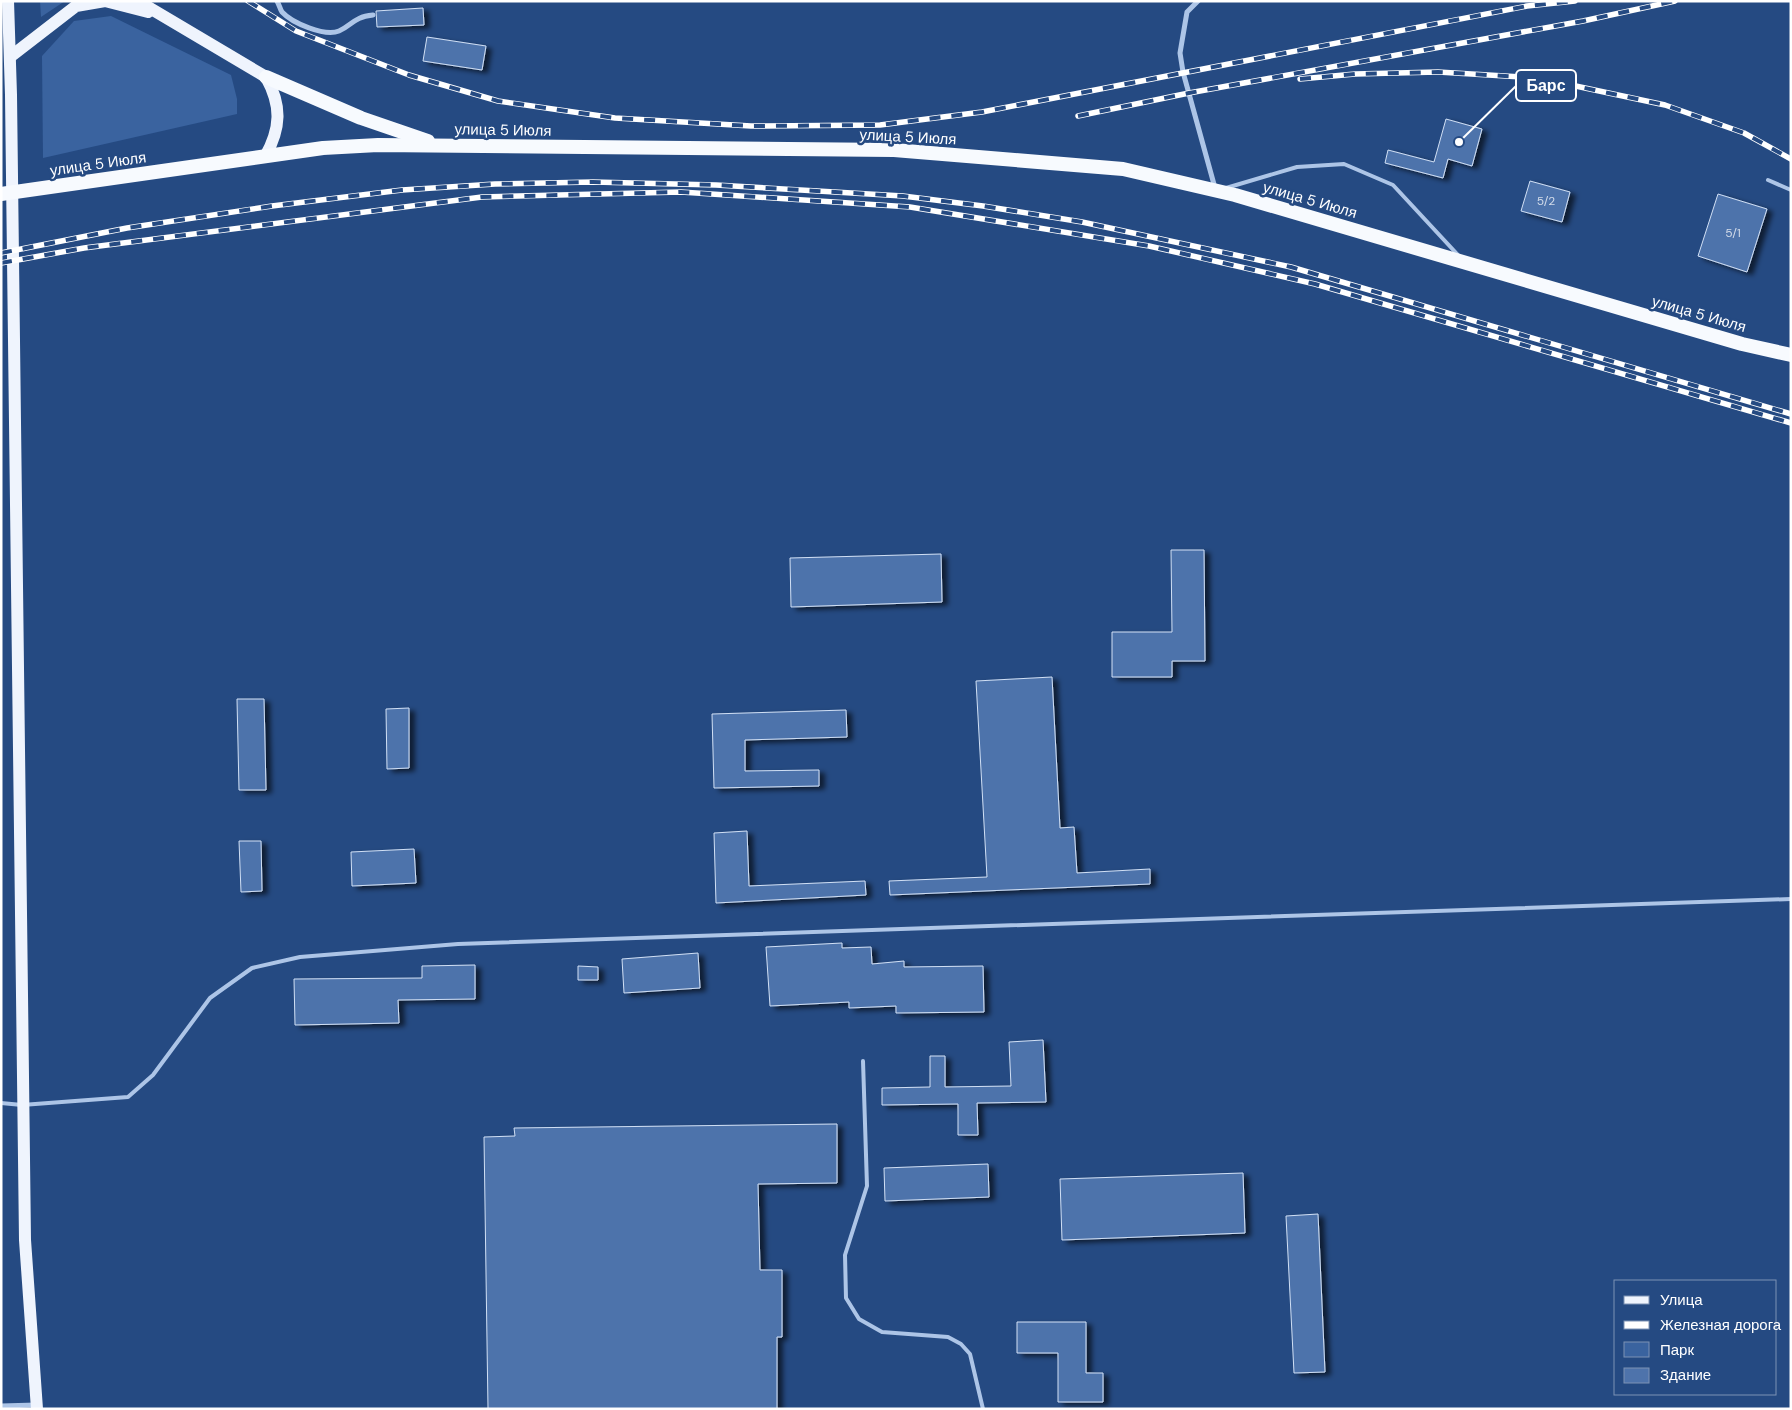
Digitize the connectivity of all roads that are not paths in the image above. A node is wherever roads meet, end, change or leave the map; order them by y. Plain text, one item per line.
1 (8, 1) edge
2 (138, 1) edge
3 (277, 1) edge
4 (1198, 1) edge
5 (158, 14) junction
6 (373, 15) dead end
7 (1, 46) edge
8 (10, 57) junction
9 (266, 77) junction
10 (446, 146) junction
11 (264, 157) junction
12 (1768, 180) dead end
13 (1791, 190) edge
14 (1216, 191) junction
15 (1, 194) edge
16 (1465, 262) junction
17 (1791, 355) edge
18 (1791, 899) edge
19 (863, 1060) dead end
20 (1, 1104) edge
21 (22, 1105) junction
22 (1, 1406) edge
23 (36, 1407) edge
24 (983, 1409) edge

1 - 8 main road
2 - 5 main road
3 - 6 street
4 - 14 street
5 - 8 main road
5 - 9 main road
7 - 8 main road
8 - 21 main road
9 - 10 highway
9 - 11 main road
10 - 11 highway, улица 5 Июля
10 - 14 highway, улица 5 Июля
11 - 15 highway, улица 5 Июля
12 - 13 lane
14 - 16 highway, улица 5 Июля
14 - 16 lane
16 - 17 highway, улица 5 Июля
18 - 21 lane
19 - 24 lane
20 - 21 lane
21 - 23 main road
22 - 23 street

